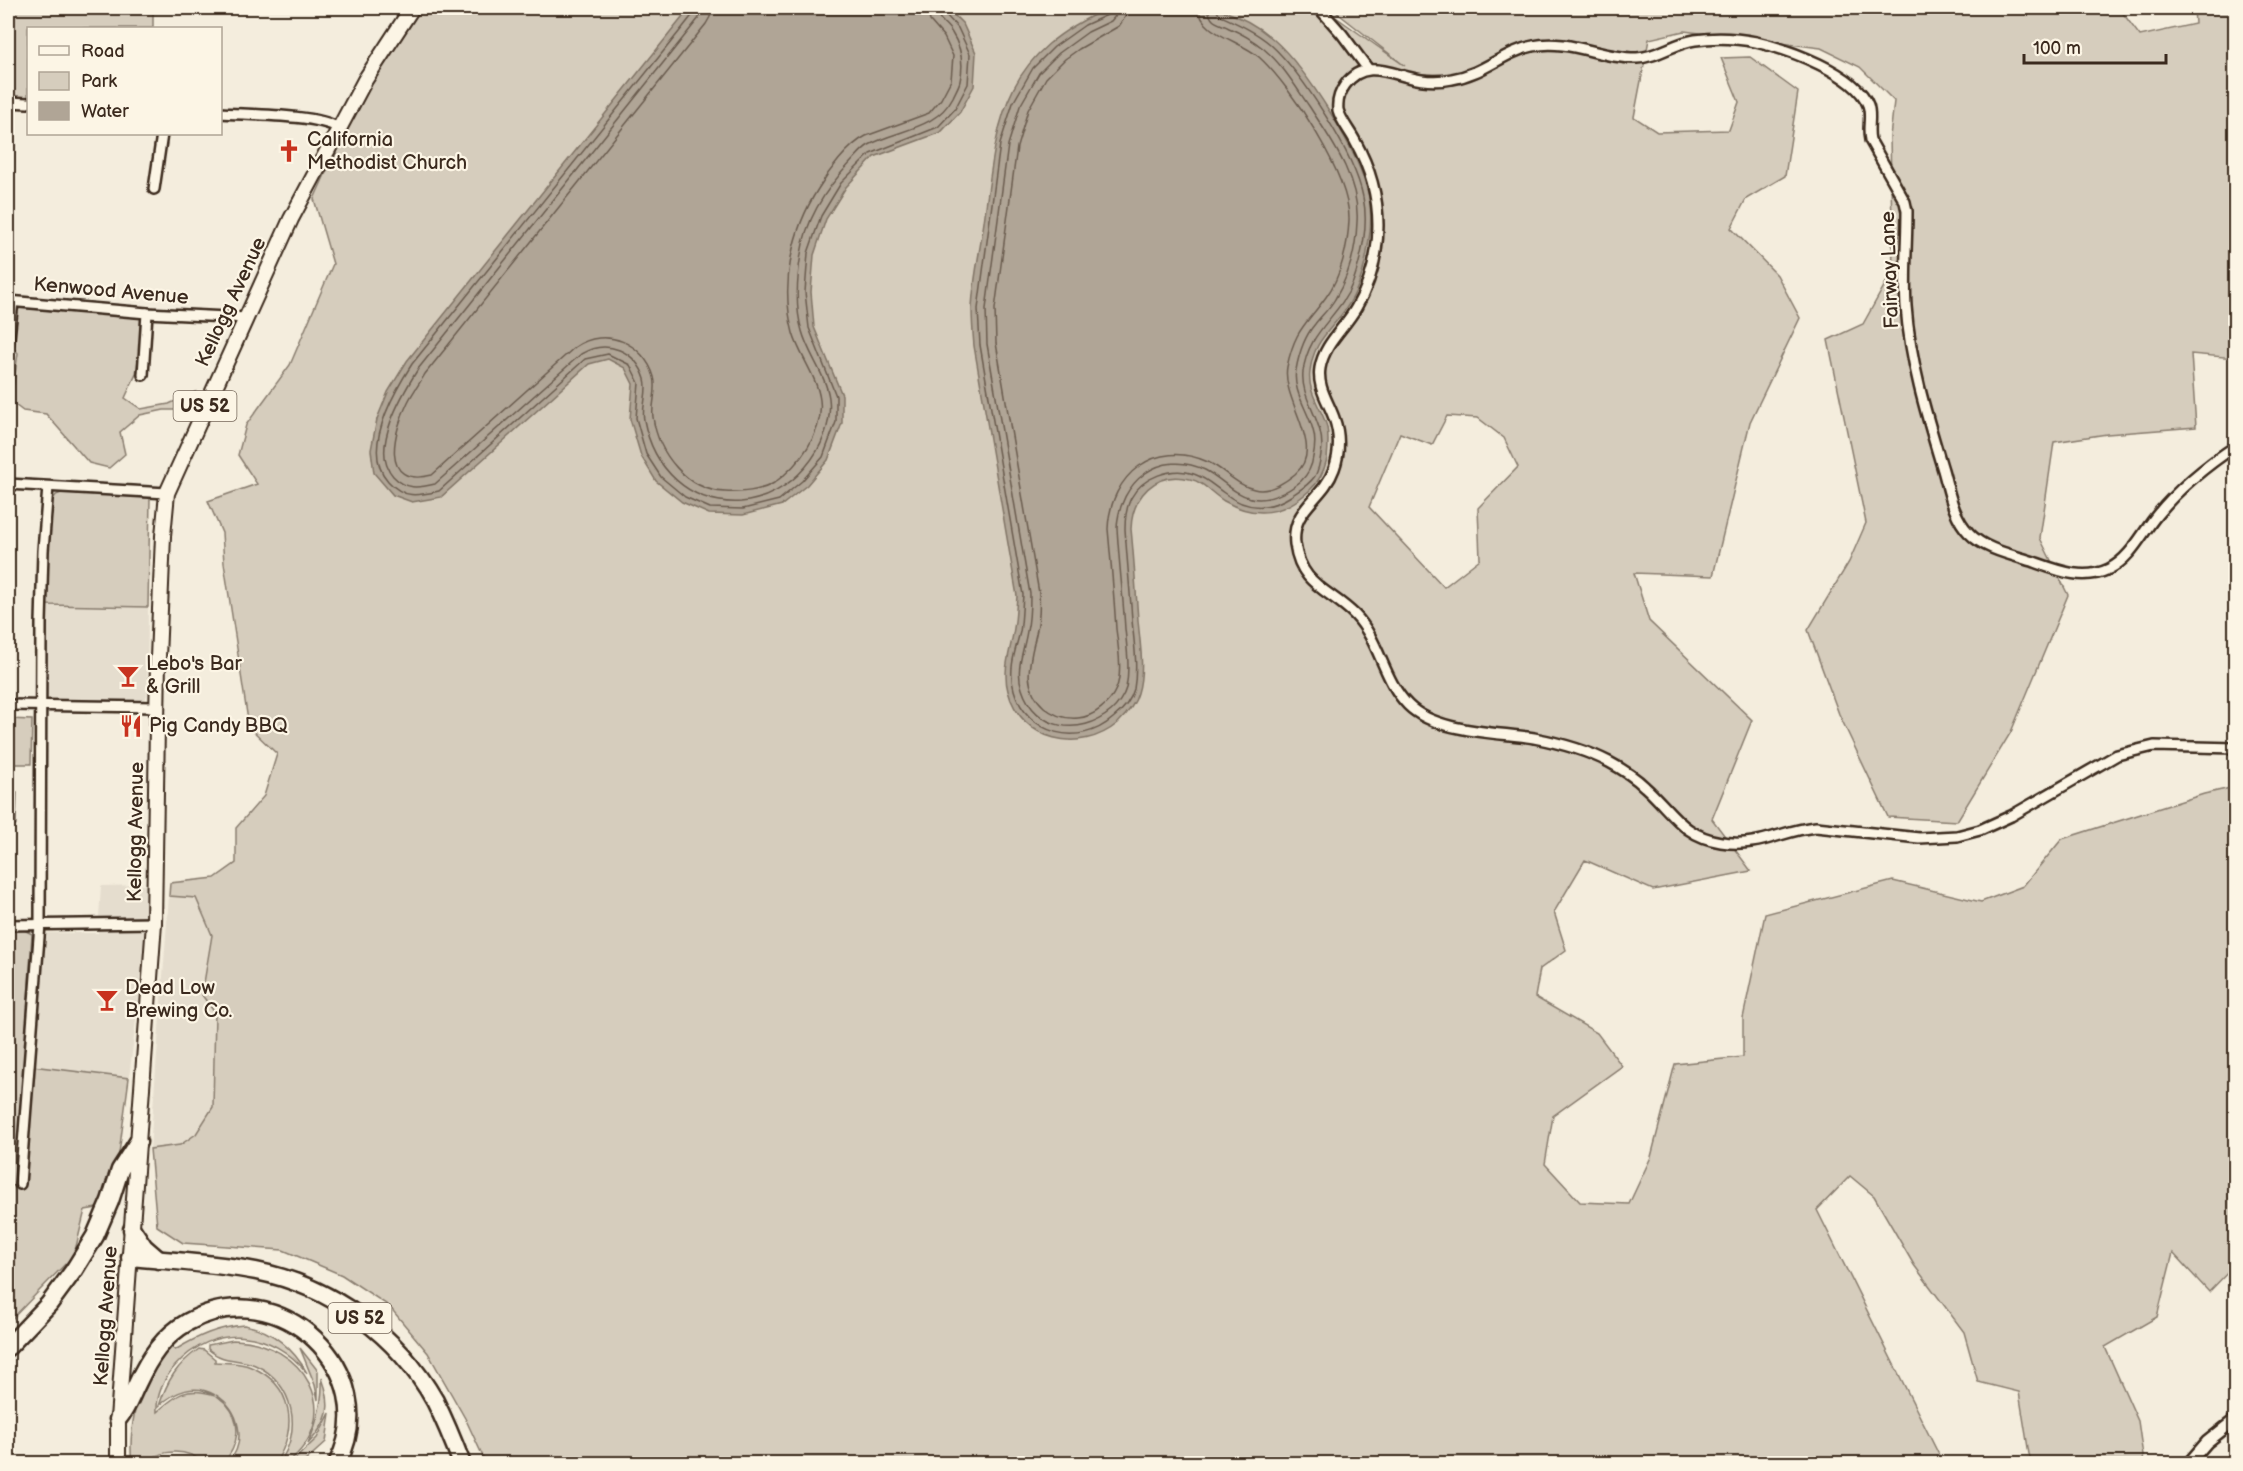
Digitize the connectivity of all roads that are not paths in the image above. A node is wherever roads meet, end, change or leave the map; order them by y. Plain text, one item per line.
1 (412, 8) edge
2 (1319, 8) edge
3 (1368, 69) junction
4 (8, 102) edge
5 (27, 103) edge
6 (222, 113) edge
7 (338, 128) junction
8 (162, 135) edge
9 (154, 189) dead end
10 (10, 301) edge
11 (147, 313) junction
12 (247, 318) junction
13 (8, 346) edge
14 (143, 375) dead end
15 (2235, 446) edge
16 (8, 484) edge
17 (48, 486) junction
18 (167, 493) junction
19 (8, 705) edge
20 (42, 706) junction
21 (158, 707) junction
22 (2235, 748) edge
23 (154, 923) junction
24 (40, 924) junction
25 (8, 925) edge
26 (138, 1143) junction
27 (20, 1184) dead end
28 (132, 1229) junction
29 (130, 1257) junction
30 (159, 1260) junction
31 (8, 1347) edge
32 (118, 1419) junction
33 (2235, 1419) edge
34 (118, 1464) edge
35 (337, 1464) edge
36 (462, 1464) edge
37 (2188, 1464) edge

1 - 7 main road, Kellogg Avenue / US 52
2 - 3 street
3 - 15 street, Fairway Lane
3 - 22 street
4 - 5 street
6 - 7 street
7 - 12 main road, Kellogg Avenue / US 52
8 - 9 street
10 - 11 street, Kenwood Avenue
10 - 13 street
11 - 12 street, Kenwood Avenue
11 - 14 street
12 - 18 main road, Kellogg Avenue / US 52
16 - 17 street
17 - 18 street
17 - 20 street
18 - 21 main road, Kellogg Avenue / US 52
19 - 20 street
20 - 21 street
20 - 24 street
21 - 23 main road, Kellogg Avenue / US 52
23 - 24 street
23 - 26 main road, Kellogg Avenue / US 52
24 - 25 street
24 - 27 street
26 - 28 main road, Kellogg Avenue / US 52
26 - 31 highway
28 - 29 main road, Kellogg Avenue / US 52
28 - 30 highway
29 - 30 highway, US 52
29 - 32 main road, Kellogg Avenue / US 52
30 - 36 highway, US 52
32 - 34 main road, Kellogg Avenue / US 52
32 - 35 highway
33 - 37 street

